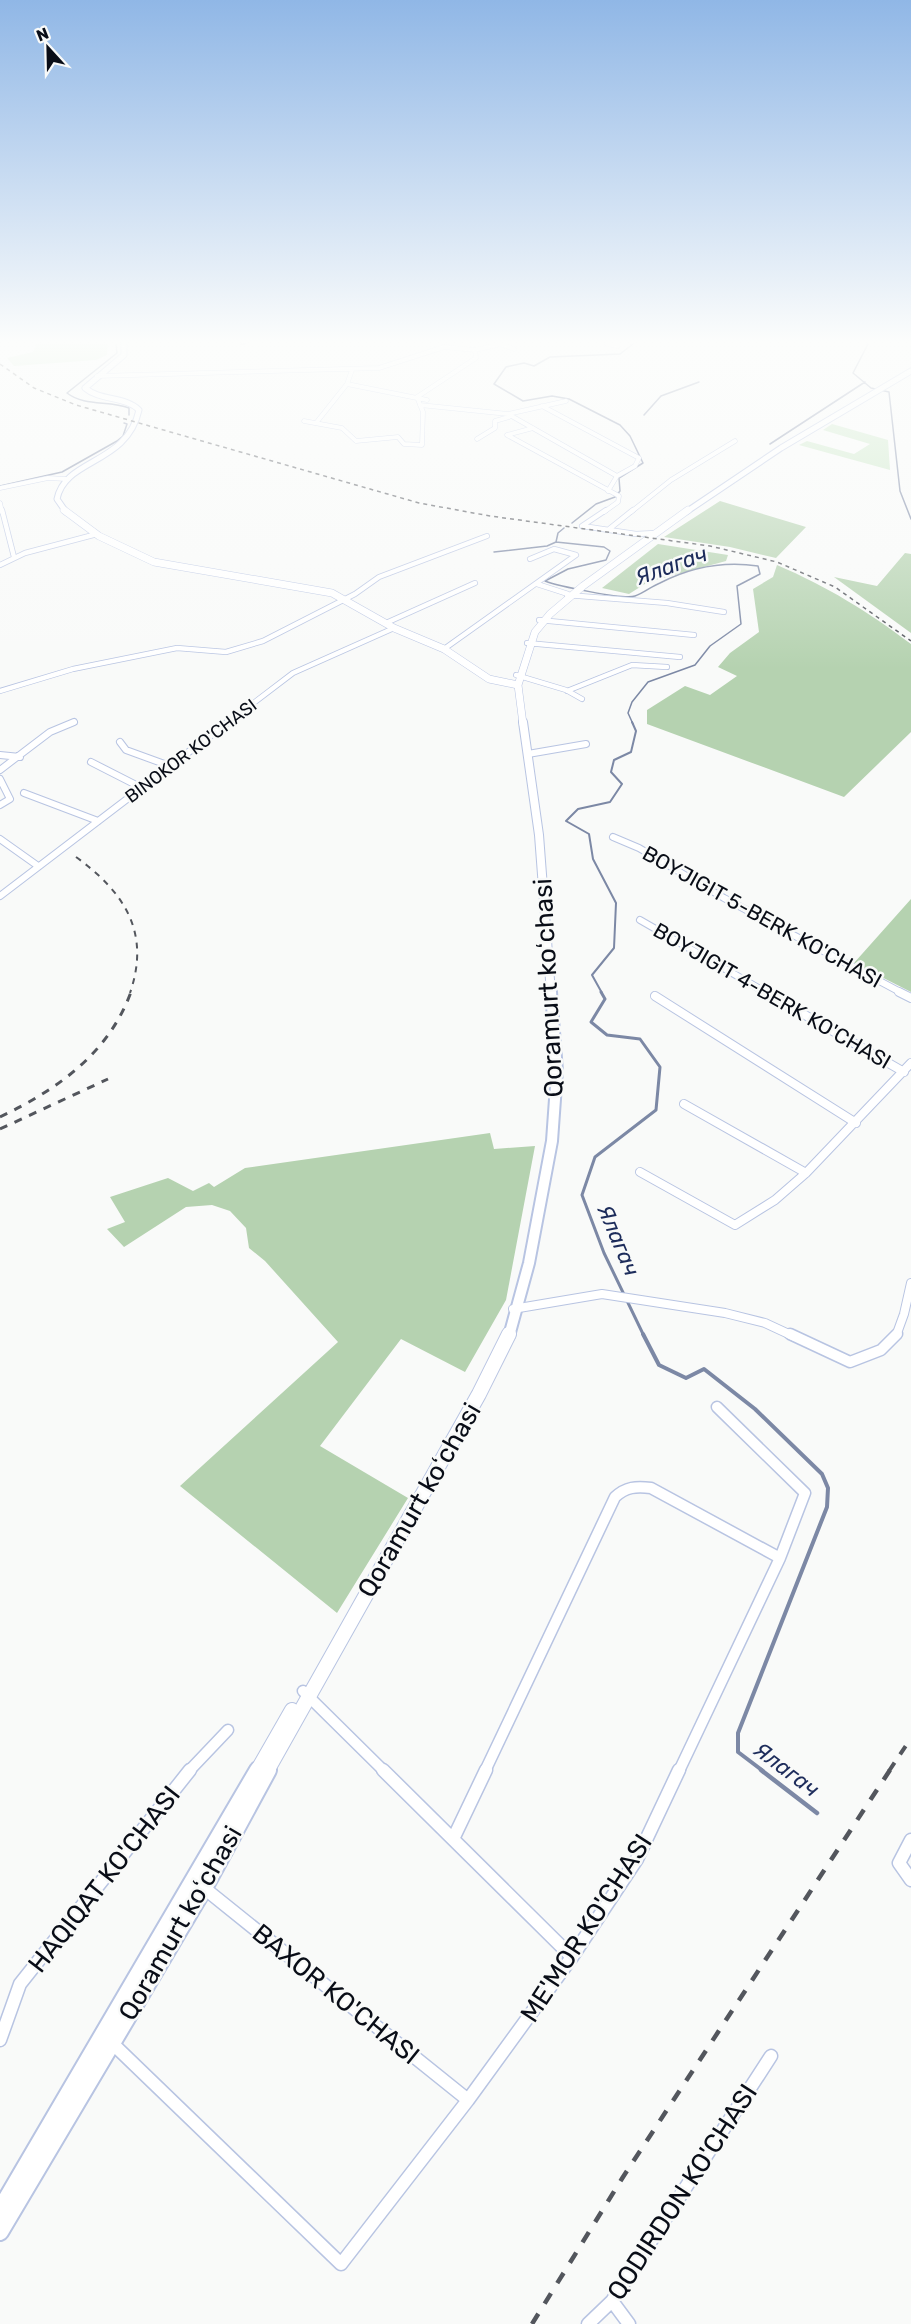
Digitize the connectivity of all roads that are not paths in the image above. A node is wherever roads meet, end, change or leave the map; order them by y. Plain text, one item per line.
1 (108, 452) edge
2 (538, 452) edge
3 (576, 452) edge
4 (629, 452) edge
5 (716, 452) edge
6 (774, 452) edge
7 (617, 476) junction
8 (66, 479) junction
9 (0, 488) edge
10 (609, 492) junction
11 (0, 503) edge
12 (608, 530) junction
13 (654, 532) junction
14 (97, 534) junction
15 (487, 536) dead end
16 (14, 557) junction
17 (530, 559) dead end
18 (0, 565) edge
19 (475, 583) dead end
20 (537, 584) junction
21 (570, 594) junction
22 (344, 598) junction
23 (724, 612) dead end
24 (541, 620) junction
25 (386, 623) junction
26 (394, 628) junction
27 (694, 634) dead end
28 (529, 643) junction
29 (444, 650) junction
30 (680, 657) dead end
31 (667, 667) dead end
32 (517, 680) junction
33 (0, 691) edge
34 (567, 691) junction
35 (582, 699) dead end
36 (74, 722) dead end
37 (120, 742) dead end
38 (586, 744) dead end
39 (528, 754) junction
40 (0, 755) edge
41 (20, 757) junction
42 (91, 762) dead end
43 (170, 766) junction
44 (0, 770) edge
45 (0, 779) edge
46 (142, 788) junction
47 (24, 793) dead end
48 (0, 805) edge
49 (535, 820) junction
50 (98, 821) junction
51 (613, 837) dead end
52 (0, 839) edge
53 (7, 843) junction
54 (0, 848) edge
55 (38, 866) junction
56 (0, 896) edge
57 (640, 920) dead end
58 (655, 996) dead end
59 (911, 998) edge
60 (911, 1063) edge
61 (904, 1072) junction
62 (684, 1104) dead end
63 (856, 1123) junction
64 (640, 1172) dead end
65 (806, 1173) junction
66 (911, 1283) edge
67 (514, 1309) junction
68 (717, 1407) dead end
69 (780, 1558) junction
70 (306, 1693) junction
71 (228, 1730) dead end
72 (454, 1837) junction
73 (911, 1840) edge
74 (911, 1880) edge
75 (204, 1888) junction
76 (572, 1957) junction
77 (0, 2040) edge
78 (111, 2042) junction
79 (771, 2056) dead end
80 (468, 2100) junction
81 (0, 2210) edge
82 (0, 2232) edge
83 (612, 2301) junction
84 (588, 2324) edge
85 (629, 2324) edge

1 - 8 main road
2 - 10 street
3 - 7 street
4 - 7 street
5 - 12 street
6 - 13 main road
7 - 10 street
8 - 9 street
8 - 14 main road
10 - 12 street
11 - 16 street
12 - 13 street
13 - 21 main road
14 - 16 street
14 - 22 main road
15 - 22 street
16 - 18 street
17 - 20 street
19 - 25 street
20 - 21 street
20 - 29 street
21 - 23 street
21 - 24 main road
22 - 25 main road
22 - 33 street
24 - 27 street
24 - 28 main road
25 - 26 main road
26 - 29 main road
26 - 43 street, BINOKOR KO'CHASI
28 - 30 street
28 - 32 main road
29 - 32 main road
31 - 34 street
32 - 34 street
32 - 39 main road, Qoramurt koʻchasi
32 - 49 main road, Qoramurt koʻchasi
34 - 35 street
36 - 41 street
37 - 43 street
38 - 39 street
39 - 49 main road, Qoramurt koʻchasi
40 - 41 street
41 - 44 street
42 - 46 street
43 - 46 street, BINOKOR KO'CHASI
45 - 48 street
46 - 50 street, BINOKOR KO'CHASI
47 - 50 street
49 - 67 main road, Qoramurt koʻchasi
50 - 55 street, BINOKOR KO'CHASI
51 - 59 street, BOYJIGIT 5-BERK KO'CHASI
52 - 53 street
53 - 54 street
53 - 55 street
55 - 56 street, BINOKOR KO'CHASI
57 - 61 street, BOYJIGIT 4-BERK KO'CHASI
58 - 63 street
60 - 61 street
61 - 63 street
62 - 65 street
63 - 65 street
64 - 65 street
66 - 67 street
67 - 70 main road, Qoramurt koʻchasi
68 - 69 street, ME'MOR KO'CHASI
69 - 72 street
69 - 76 street, ME'MOR KO'CHASI
70 - 72 street
70 - 75 main road, Qoramurt koʻchasi
70 - 81 main road, Qoramurt koʻchasi
71 - 77 street, HAQIQAT KO'CHASI
72 - 76 street
73 - 74 street
75 - 78 main road, Qoramurt koʻchasi
75 - 80 street, BAXOR KO'CHASI
76 - 80 street, ME'MOR KO'CHASI
78 - 80 street, ME'MOR KO'CHASI
78 - 82 main road, Qoramurt koʻchasi
79 - 83 street, QODIRDON KO'CHASI
83 - 84 street, QODIRDON KO'CHASI
83 - 85 street

